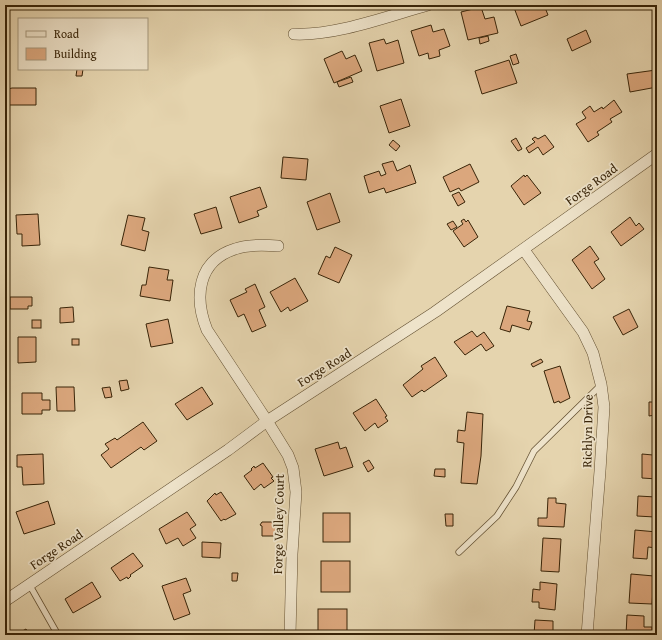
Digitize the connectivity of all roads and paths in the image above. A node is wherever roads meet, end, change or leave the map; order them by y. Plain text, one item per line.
1 (428, 5) edge
2 (294, 34) dead end
3 (657, 154) edge
4 (278, 246) dead end
5 (524, 250) junction
6 (601, 384) junction
7 (267, 421) junction
8 (458, 552) dead end
9 (28, 584) junction
10 (5, 601) edge
11 (58, 635) edge
12 (290, 635) edge
13 (587, 635) edge

1 - 2 street
3 - 5 street, Forge Road
4 - 7 street, Forge Valley Court
5 - 6 street, Richlyn Drive
5 - 7 street, Forge Road
6 - 8 lane
6 - 13 street, Richlyn Drive
7 - 9 street, Forge Road
7 - 12 street, Forge Valley Court
9 - 10 street, Forge Road
9 - 11 lane

